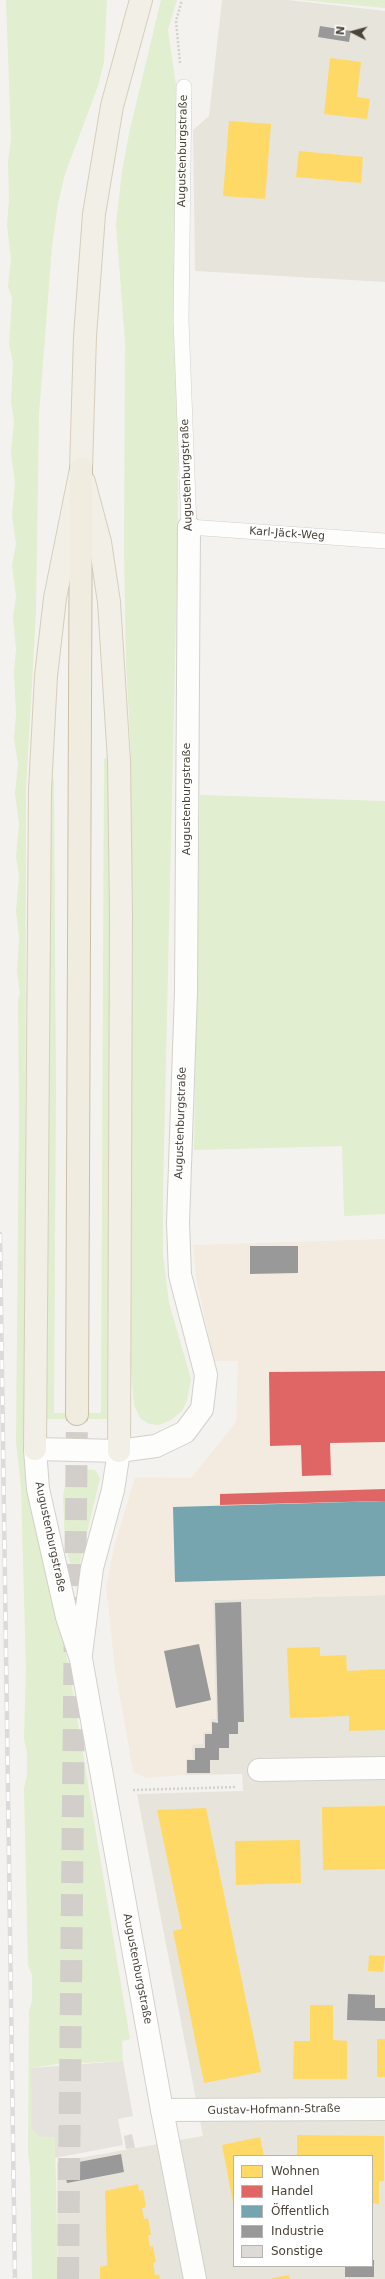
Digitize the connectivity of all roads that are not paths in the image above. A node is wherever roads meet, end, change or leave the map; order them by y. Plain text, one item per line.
1 (141, 0) edge
2 (184, 87) road end
3 (81, 469) junction
4 (189, 527) junction
5 (385, 541) edge
6 (77, 1414) tunnel mouth
7 (35, 1449) junction
8 (119, 1451) junction
9 (81, 1659) junction
10 (385, 1768) edge
11 (259, 1770) road end
12 (385, 2108) edge
13 (162, 2110) junction
14 (195, 2279) edge

1 - 3 main road
2 - 4 lane, Augustenburgstraße
3 - 6 highway
3 - 7 main road
3 - 8 main road
4 - 5 lane, Karl-Jäck-Weg
4 - 8 street, Augustenburgstraße
7 - 8 street, Augustenburgstraße
7 - 9 street, Augustenburgstraße
8 - 9 street, Augustenburgstraße
9 - 13 street, Augustenburgstraße
10 - 11 street
12 - 13 street, Gustav-Hofmann-Straße
13 - 14 street, Augustenburgstraße

